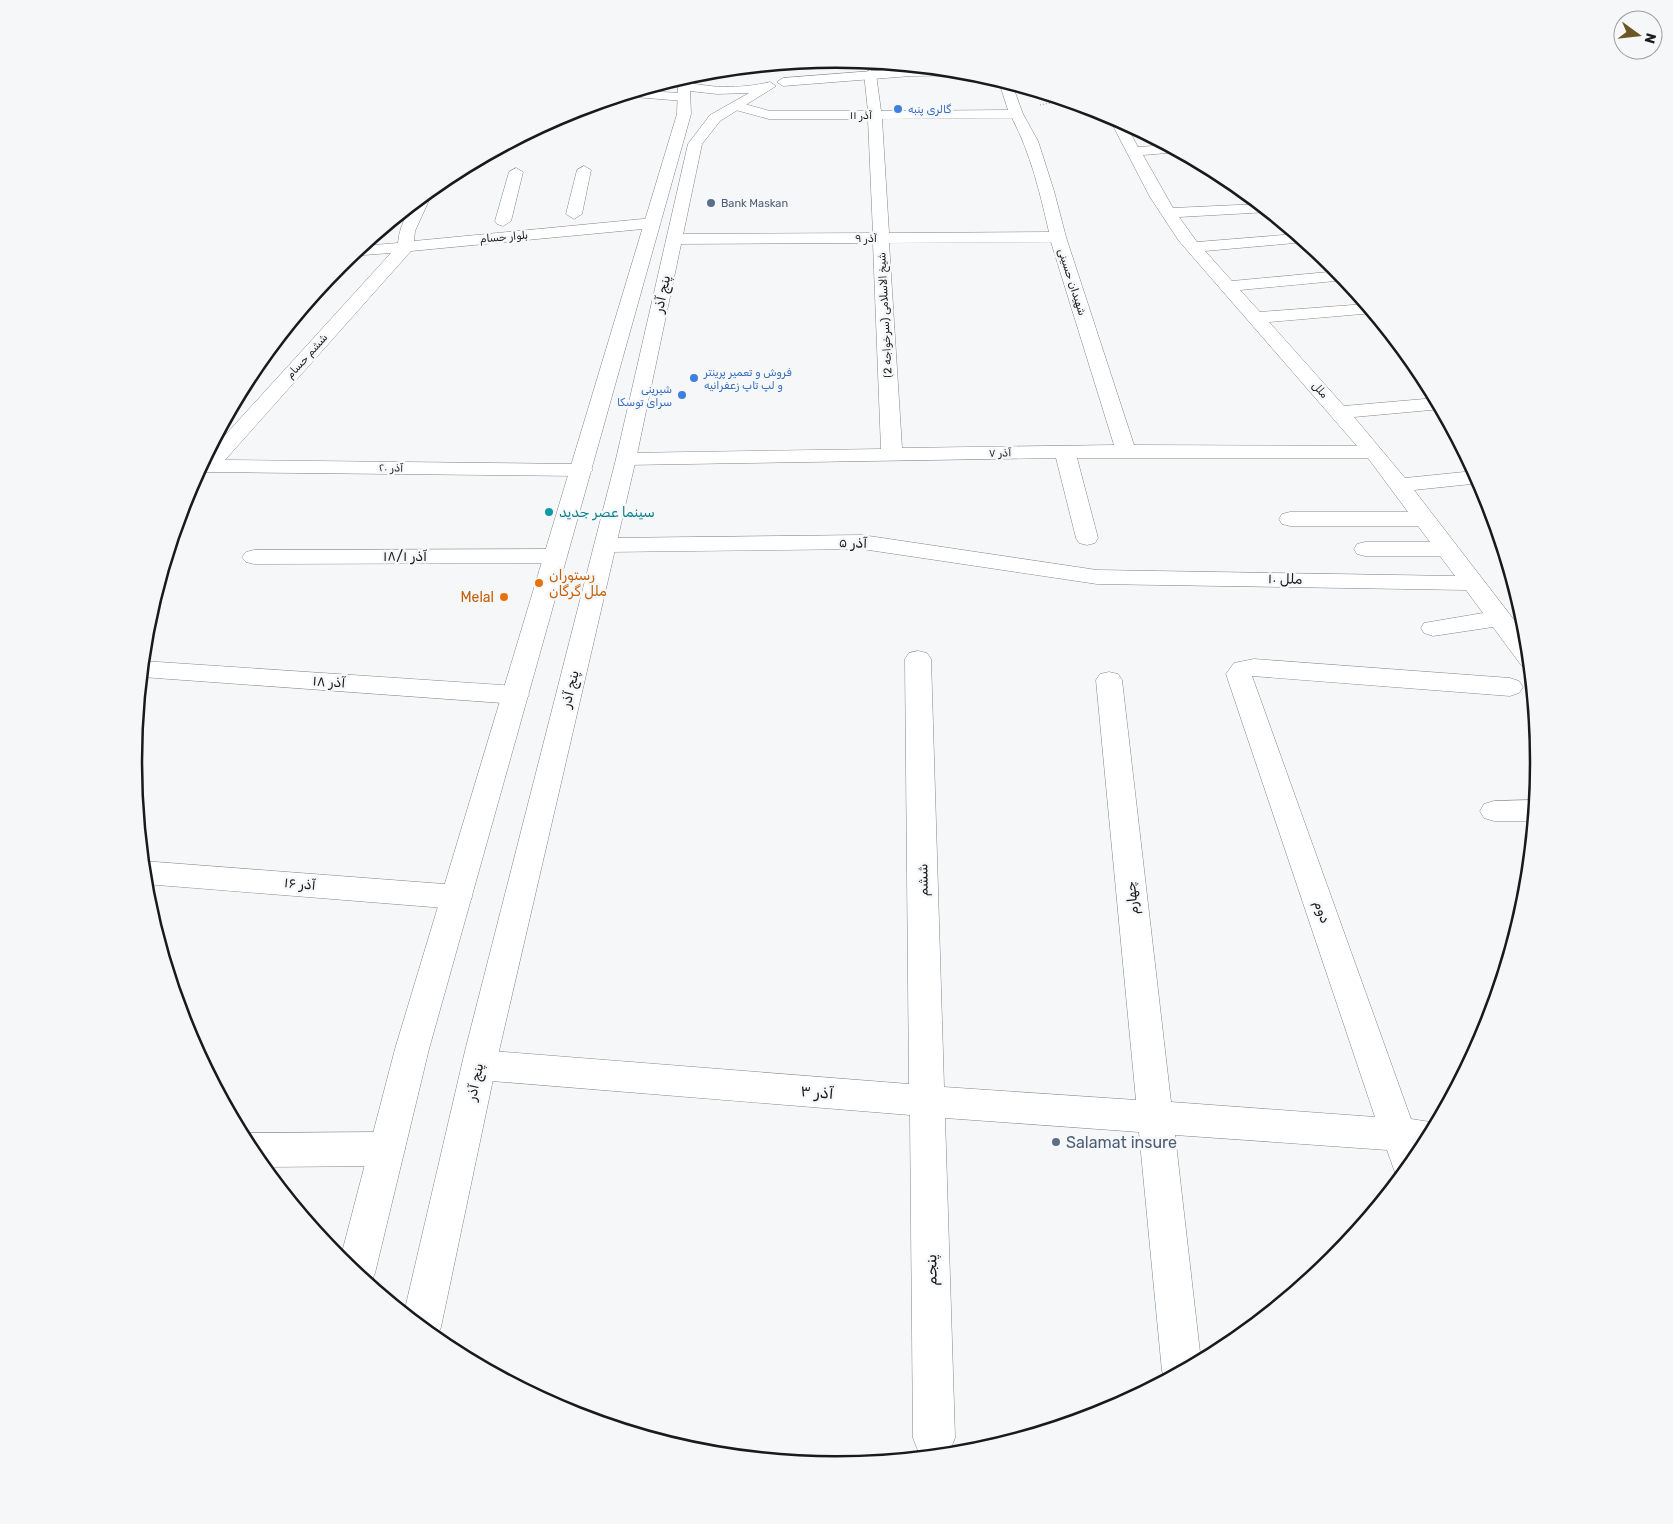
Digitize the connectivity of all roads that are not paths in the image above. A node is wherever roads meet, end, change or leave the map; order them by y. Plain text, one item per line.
1 (874, 68) edge
2 (798, 69) edge
3 (870, 69) edge
4 (777, 84) junction
5 (680, 88) edge
6 (1007, 89) edge
7 (660, 90) edge
8 (737, 106) junction
9 (1016, 114) junction
10 (875, 115) junction
11 (1122, 129) edge
12 (1163, 150) edge
13 (1134, 151) junction
14 (584, 170) dead end
15 (516, 172) dead end
16 (1255, 208) edge
17 (416, 210) edge
18 (592, 212) dead end
19 (649, 212) junction
20 (1168, 213) junction
21 (574, 214) junction
22 (556, 216) dead end
23 (521, 219) dead end
24 (425, 229) dead end
25 (402, 237) junction
26 (1058, 237) junction
27 (881, 238) junction
28 (675, 239) junction
29 (1292, 239) edge
30 (372, 247) edge
31 (1193, 247) junction
32 (1333, 277) edge
33 (1228, 286) junction
34 (1363, 310) edge
35 (1256, 318) junction
36 (1432, 405) edge
37 (1339, 412) junction
38 (1126, 451) junction
39 (1066, 452) junction
40 (1374, 452) junction
41 (892, 455) junction
42 (213, 456) edge
43 (626, 459) junction
44 (209, 466) edge
45 (582, 470) junction
46 (1470, 478) edge
47 (1399, 485) junction
48 (1290, 518) dead end
49 (1424, 519) junction
50 (1087, 538) dead end
51 (606, 545) junction
52 (1365, 549) dead end
53 (1447, 549) junction
54 (556, 556) junction
55 (254, 557) dead end
56 (1097, 577) joint
57 (1473, 584) junction
58 (1499, 618) junction
59 (1433, 628) dead end
60 (1521, 647) edge
61 (918, 659) dead end
62 (148, 669) edge
63 (1109, 680) dead end
64 (1510, 686) dead end
65 (516, 695) junction
66 (1530, 810) edge
67 (1494, 811) dead end
68 (151, 873) edge
69 (457, 897) junction
70 (479, 1065) junction
71 (927, 1101) junction
72 (1155, 1116) junction
73 (1413, 1146) edge
74 (387, 1149) junction
75 (260, 1150) edge
76 (358, 1265) edge
77 (423, 1319) edge
78 (1181, 1364) edge
79 (934, 1438) dead end

1 - 10 street, شیخ الاسلامی (سرخواجه 2)
2 - 4 street
3 - 4 street
4 - 5 street
4 - 8 street, پنج آذر
5 - 7 street
5 - 19 street, پنج آذر
6 - 9 street, شهیدان حسینی
8 - 10 street, آذر ۱۱
8 - 28 street, پنج آذر
9 - 10 street, آذر ۱۱
9 - 26 street, شهیدان حسینی
10 - 27 street, شیخ الاسلامی (سرخواجه 2)
11 - 13 street, ملل
12 - 13 street
13 - 20 street, ملل
14 - 21 street
15 - 23 street, بلوار حسام
16 - 20 street
17 - 25 street, ششم حسام
18 - 21 street
19 - 25 street, بلوار حسام
19 - 45 street, پنج آذر
20 - 31 street, ملل
21 - 22 street
24 - 25 street, بلوار حسام
25 - 30 street, بلوار حسام
25 - 42 street, ششم حسام
26 - 27 street, ۹ آذر
26 - 38 street, شهیدان حسینی
27 - 28 street, ۹ آذر
27 - 41 street, شیخ الاسلامی (سرخواجه 2)
28 - 43 street, پنج آذر
29 - 31 street
31 - 33 street, ملل
32 - 33 street
33 - 35 street, ملل
34 - 35 street
35 - 37 street, ملل
36 - 37 street
37 - 40 street, ملل
38 - 39 street, آذر ۷
38 - 40 street, آذر ۷
39 - 41 street, آذر ۷
39 - 50 street
40 - 47 street, ملل
41 - 43 street, آذر ۷
43 - 51 street, پنج آذر
44 - 45 street, ۲۰ آذر
45 - 54 street, پنج آذر
46 - 47 street
47 - 49 street, ملل
48 - 49 street
49 - 53 street, ملل
51 - 56 street, آذر ۵
51 - 70 street, پنج آذر
52 - 53 street
53 - 57 street, ملل
54 - 55 street, ۱۸/۱ آذر
54 - 65 street, پنج آذر
56 - 57 street, ۱۰ ملل
57 - 58 street, ملل
58 - 59 street
58 - 60 street, ملل
61 - 71 street, ششم
62 - 65 street, ۱۸ آذر
63 - 72 street, چهارم
64 - 73 street, دوم
65 - 69 street, پنج آذر
66 - 67 street
68 - 69 street, ۱۶ آذر
69 - 74 street, پنج آذر
70 - 71 street, ۳ آذر
70 - 77 street, پنج آذر
71 - 72 street, ۳ آذر
71 - 79 street, پنجم
72 - 73 street, ۳ آذر
72 - 78 street, چهارم
74 - 75 street
74 - 76 street, پنج آذر

